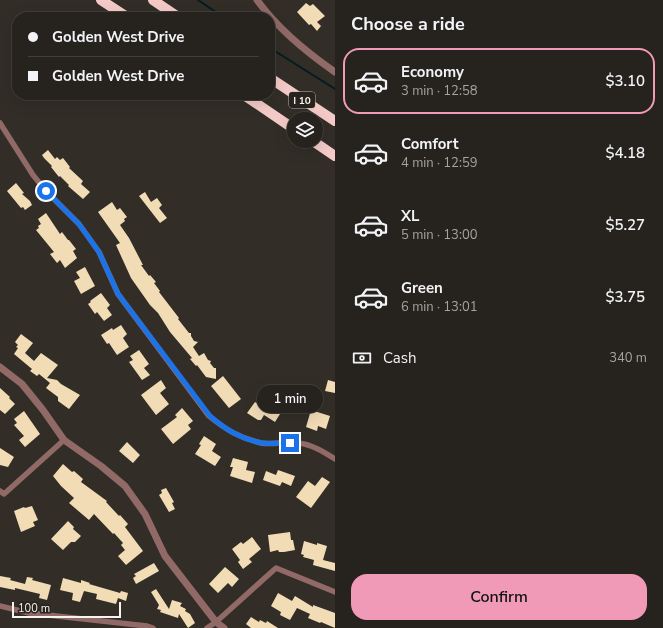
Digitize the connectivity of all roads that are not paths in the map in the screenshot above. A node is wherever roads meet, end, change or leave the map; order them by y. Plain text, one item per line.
1 (101, 0) edge
2 (153, 0) edge
3 (257, 0) edge
4 (119, 12) edge
5 (171, 12) edge
6 (267, 12) edge
7 (275, 21) edge
8 (335, 72) edge
9 (275, 81) edge
10 (251, 100) edge
11 (335, 122) edge
12 (0, 124) edge
13 (287, 124) edge
14 (323, 148) edge
15 (335, 156) edge
16 (0, 367) edge
17 (64, 440) junction
18 (335, 459) edge
19 (0, 491) edge
20 (335, 592) edge
21 (0, 606) edge
22 (216, 622) junction
23 (153, 628) edge
24 (207, 628) edge
25 (224, 628) edge

1 - 4 highway
2 - 5 highway
3 - 6 street
7 - 8 street
9 - 11 highway, I 10
10 - 13 highway, I 10
12 - 18 street
14 - 15 highway
16 - 17 street
17 - 19 street
17 - 22 street
20 - 22 street
21 - 23 street
22 - 24 street
22 - 25 street

